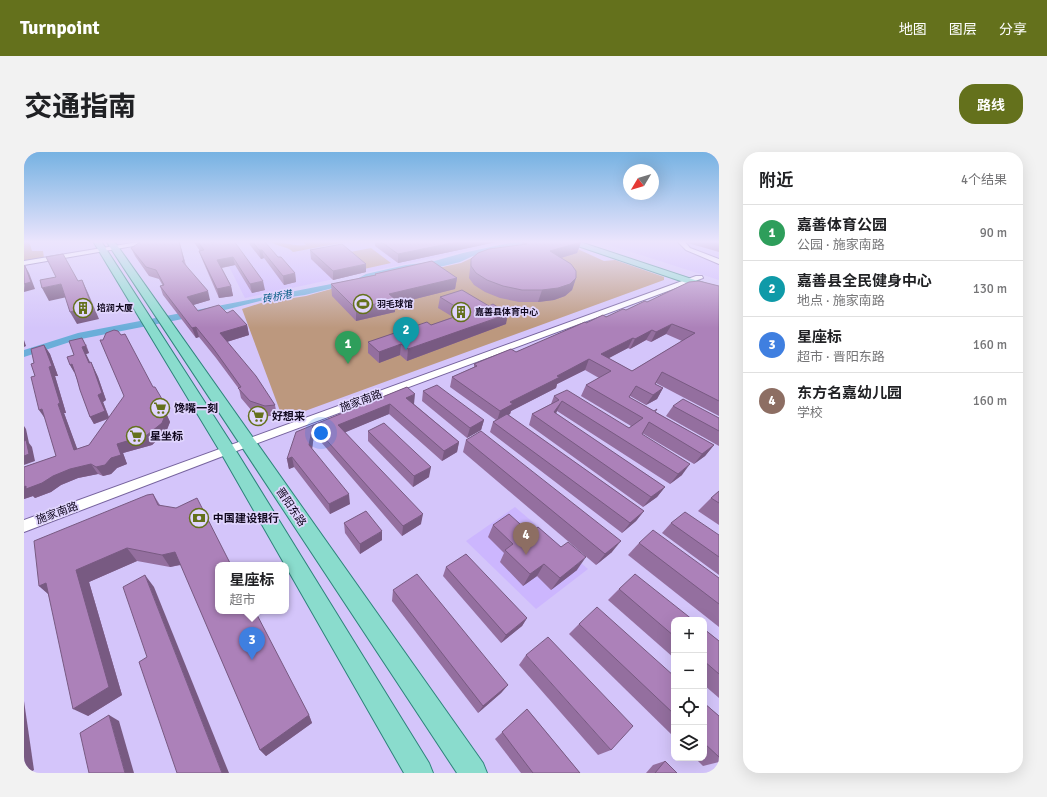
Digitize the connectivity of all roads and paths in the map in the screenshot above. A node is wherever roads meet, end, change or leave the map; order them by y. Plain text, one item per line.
1 (115, 270) edge
2 (129, 270) edge
3 (655, 270) edge
4 (675, 270) edge
5 (699, 278) junction
6 (689, 281) junction
7 (719, 284) edge
8 (719, 291) edge
9 (247, 443) junction
10 (227, 450) junction
11 (24, 526) edge
12 (419, 773) edge
13 (473, 773) edge

1 - 10 main road
2 - 9 main road, 晋阳东路
3 - 6 main road
4 - 5 main road
5 - 6 street, 施家南路
5 - 7 main road
6 - 8 main road
6 - 9 street, 施家南路
9 - 10 street, 施家南路
9 - 13 main road, 晋阳东路
10 - 11 street, 施家南路
10 - 12 main road

